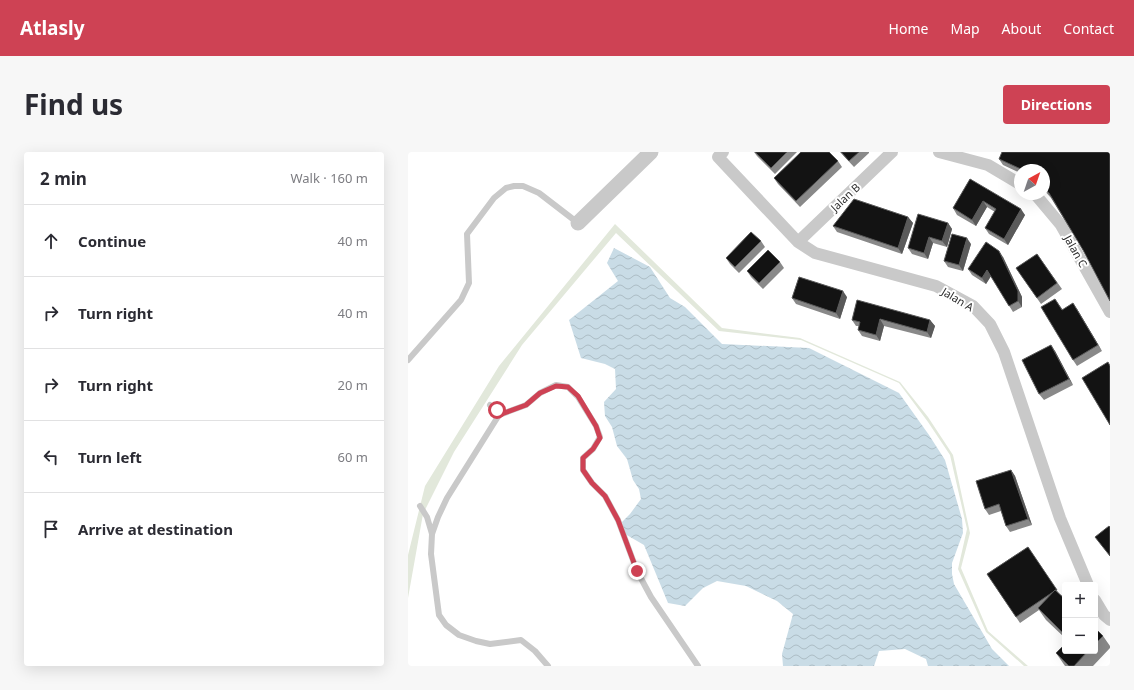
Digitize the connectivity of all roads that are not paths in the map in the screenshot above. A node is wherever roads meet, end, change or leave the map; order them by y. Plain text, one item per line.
1 (651, 152) edge
2 (723, 152) edge
3 (892, 152) edge
4 (939, 152) edge
5 (1014, 180) edge
6 (1040, 200) edge
7 (578, 223) joint
8 (798, 242) junction
9 (1110, 312) edge
10 (408, 360) edge
11 (490, 405) dead end
12 (499, 415) junction
13 (420, 506) dead end
14 (432, 534) junction
15 (1087, 582) edge
16 (1098, 605) edge
17 (1110, 620) edge
18 (548, 666) edge
19 (698, 666) edge

1 - 7 street
2 - 8 street, Jalan A
3 - 8 street, Jalan B
4 - 5 street
6 - 9 street, Jalan C
7 - 10 lane
8 - 15 street, Jalan A
11 - 12 lane
12 - 14 lane
12 - 19 lane
13 - 14 lane
14 - 18 lane
16 - 17 street

